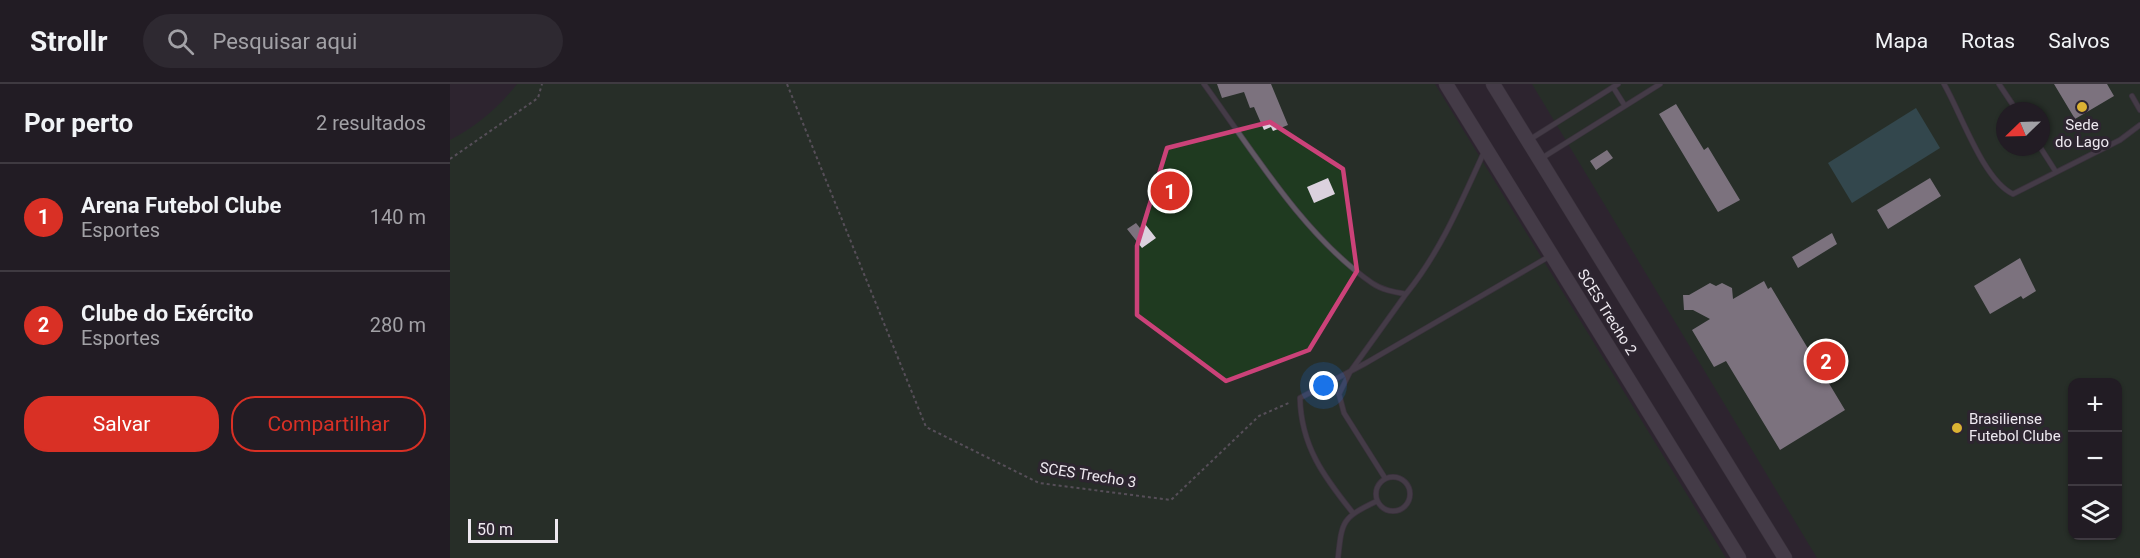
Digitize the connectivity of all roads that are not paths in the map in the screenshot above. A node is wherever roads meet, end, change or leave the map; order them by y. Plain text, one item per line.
1 (1204, 84) edge
2 (1446, 84) edge
3 (1493, 84) edge
4 (1660, 84) edge
5 (1944, 84) edge
6 (1999, 84) edge
7 (1616, 86) edge
8 (2132, 96) dead end
9 (2011, 102) edge
10 (1625, 106) junction
11 (2140, 110) edge
12 (2140, 125) edge
13 (1529, 140) junction
14 (1486, 148) junction
15 (2046, 156) edge
16 (1540, 159) junction
17 (2056, 172) junction
18 (1552, 254) junction
19 (1406, 294) junction
20 (1350, 372) junction
21 (1385, 478) junction
22 (1377, 501) junction
23 (1353, 513) junction
24 (1338, 558) edge
25 (1739, 558) edge
26 (1785, 558) edge

1 - 19 lane
2 - 14 main road, SCES Trecho 2
3 - 13 main road, SCES Trecho 2
4 - 10 lane
5 - 17 lane
6 - 9 lane
7 - 10 lane
7 - 13 lane
8 - 11 lane
10 - 16 lane
12 - 17 lane
13 - 16 main road, SCES Trecho 2
14 - 18 main road, SCES Trecho 2
14 - 19 lane
15 - 17 lane
16 - 26 main road, SCES Trecho 2
18 - 20 lane
18 - 25 main road, SCES Trecho 2
19 - 20 lane
20 - 21 lane
20 - 23 lane
21 - 22 lane
21 - 22 lane
22 - 23 lane
23 - 24 lane

